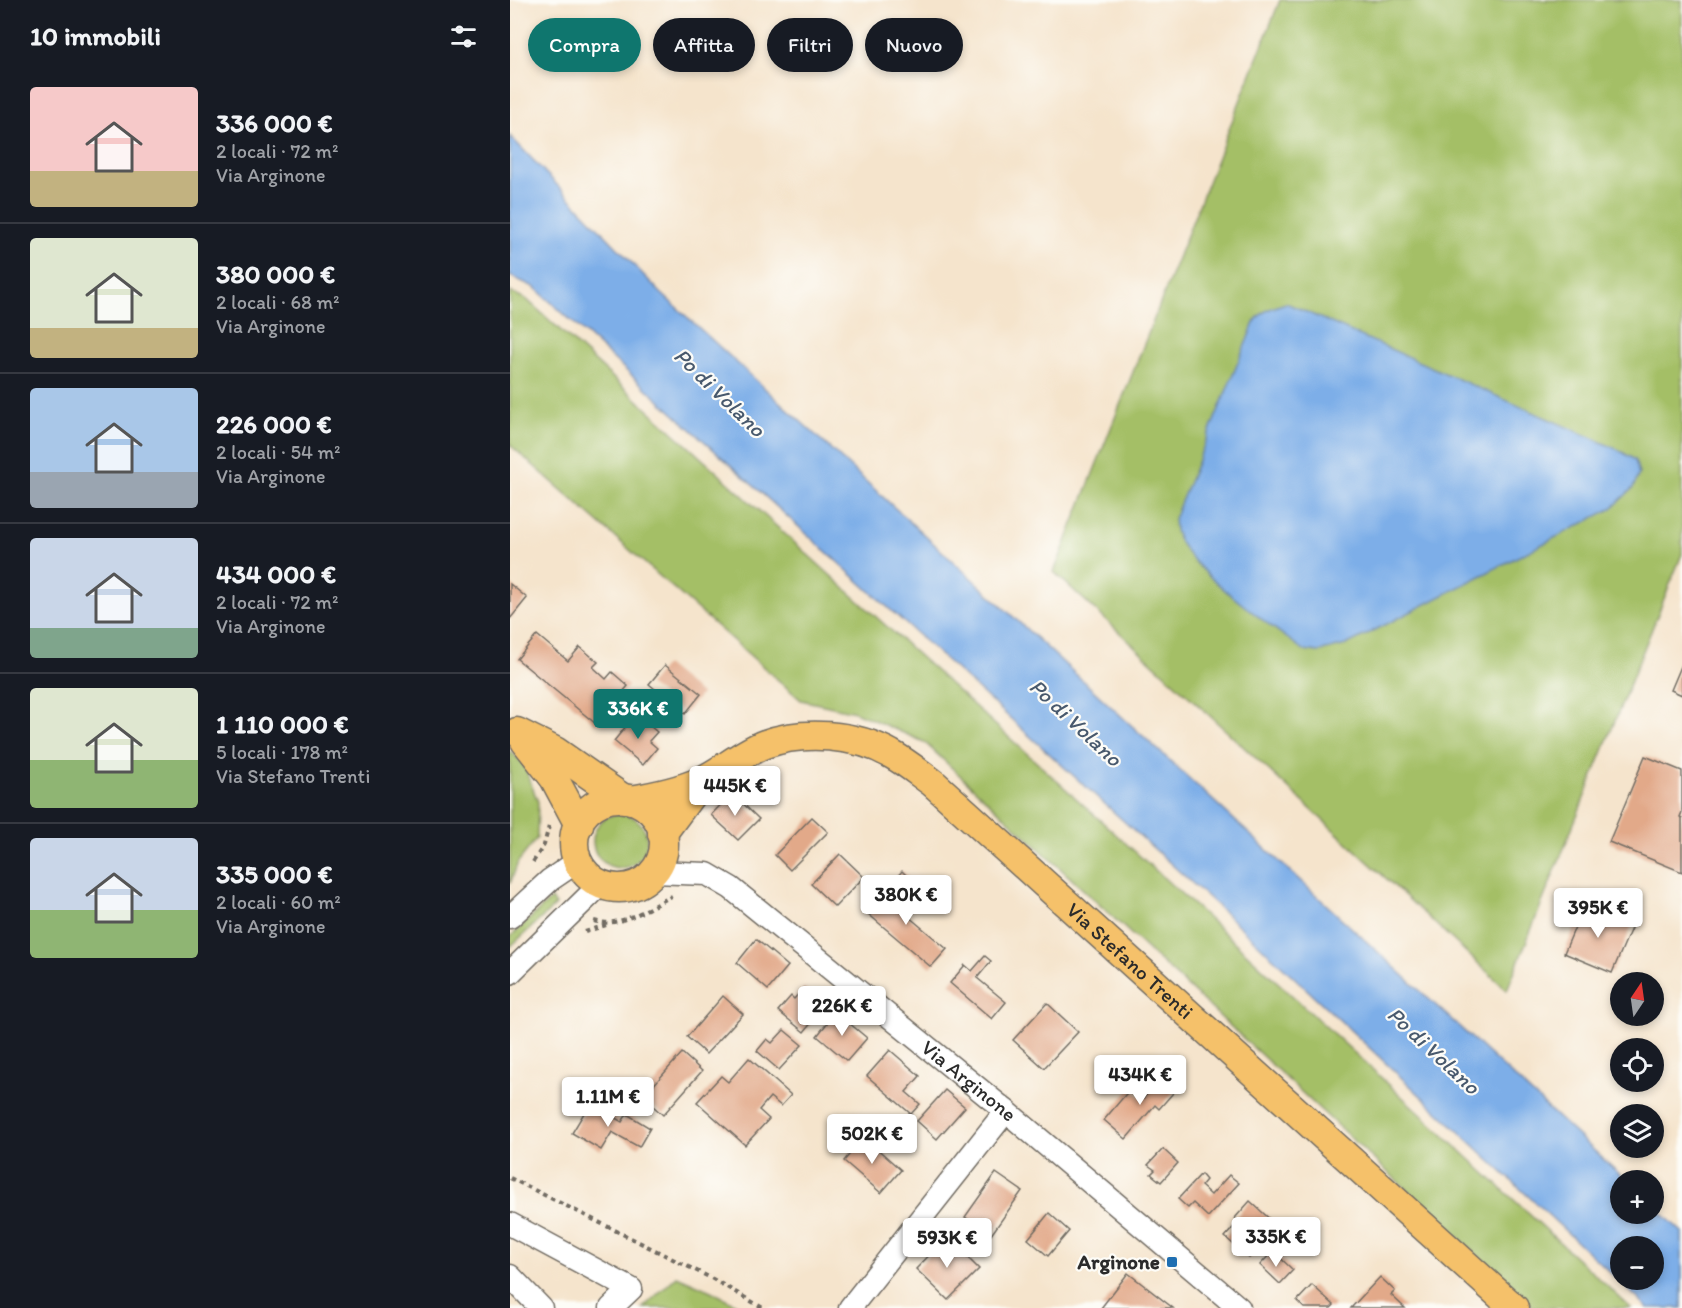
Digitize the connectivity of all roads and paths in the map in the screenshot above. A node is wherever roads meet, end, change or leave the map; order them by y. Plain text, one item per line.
1 (513, 729) edge
2 (702, 780) junction
3 (627, 799) junction
4 (579, 825) junction
5 (662, 834) junction
6 (578, 861) junction
7 (653, 872) junction
8 (601, 884) junction
9 (510, 917) edge
10 (510, 973) edge
11 (1006, 1111) junction
12 (510, 1178) edge
13 (510, 1224) edge
14 (510, 1276) edge
15 (541, 1308) edge
16 (611, 1308) edge
17 (763, 1308) edge
18 (850, 1308) edge
19 (1239, 1308) edge
20 (1514, 1308) edge

1 - 3 main road
1 - 4 main road
2 - 3 main road, Via Stefano Trenti
2 - 5 main road, Via Stefano Trenti
2 - 20 main road, Via Stefano Trenti
3 - 4 main road, Via Stefano Trenti
3 - 5 main road
4 - 6 main road
5 - 7 main road, Via Stefano Trenti
6 - 8 main road
6 - 9 street
7 - 8 main road
7 - 11 street, Via Arginone
8 - 10 street
11 - 18 street
11 - 19 street, Via Arginone
12 - 17 path
13 - 16 street
14 - 15 street

